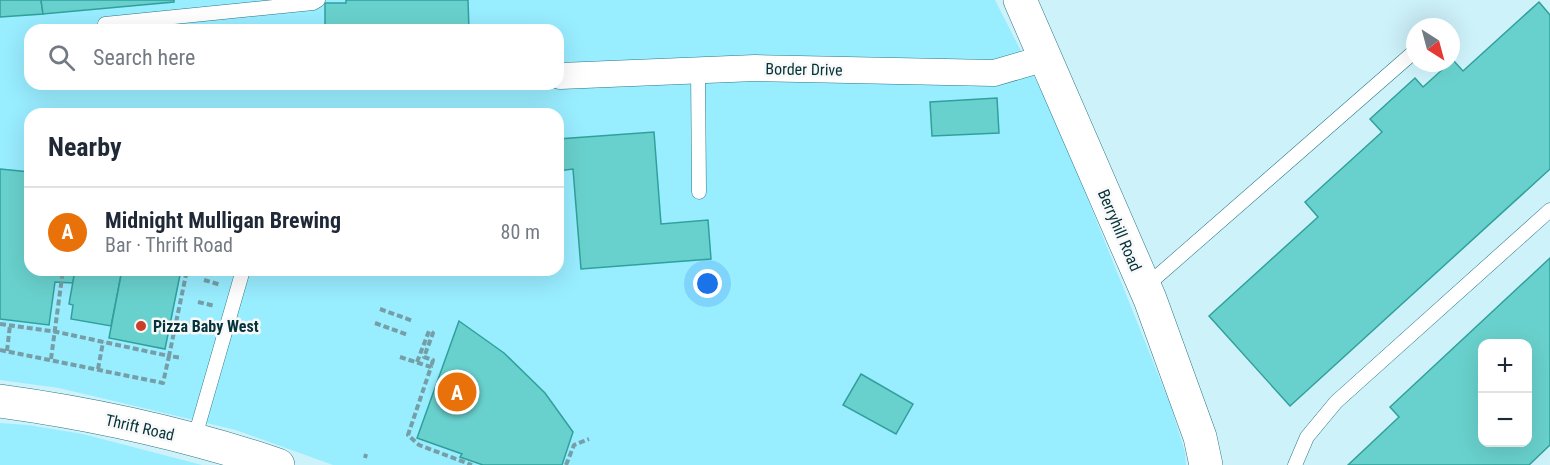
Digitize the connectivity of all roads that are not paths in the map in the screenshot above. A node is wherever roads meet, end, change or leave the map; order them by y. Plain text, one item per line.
1 (318, 0) edge
2 (1020, 0) edge
3 (105, 24) dead end
4 (1046, 58) junction
5 (1406, 59) edge
6 (698, 70) junction
7 (564, 76) edge
8 (699, 192) dead end
9 (1550, 210) edge
10 (241, 276) edge
11 (1145, 287) junction
12 (0, 401) edge
13 (194, 440) junction
14 (278, 465) edge
15 (1206, 465) edge
16 (1295, 465) edge

1 - 3 lane
2 - 4 street, Berryhill Road
4 - 6 street, Border Drive
4 - 11 street, Berryhill Road
5 - 11 lane
6 - 7 street, Border Drive
6 - 8 lane
9 - 16 lane
10 - 13 lane
11 - 15 street, Berryhill Road
12 - 13 street, Thrift Road
13 - 14 street, Thrift Road

